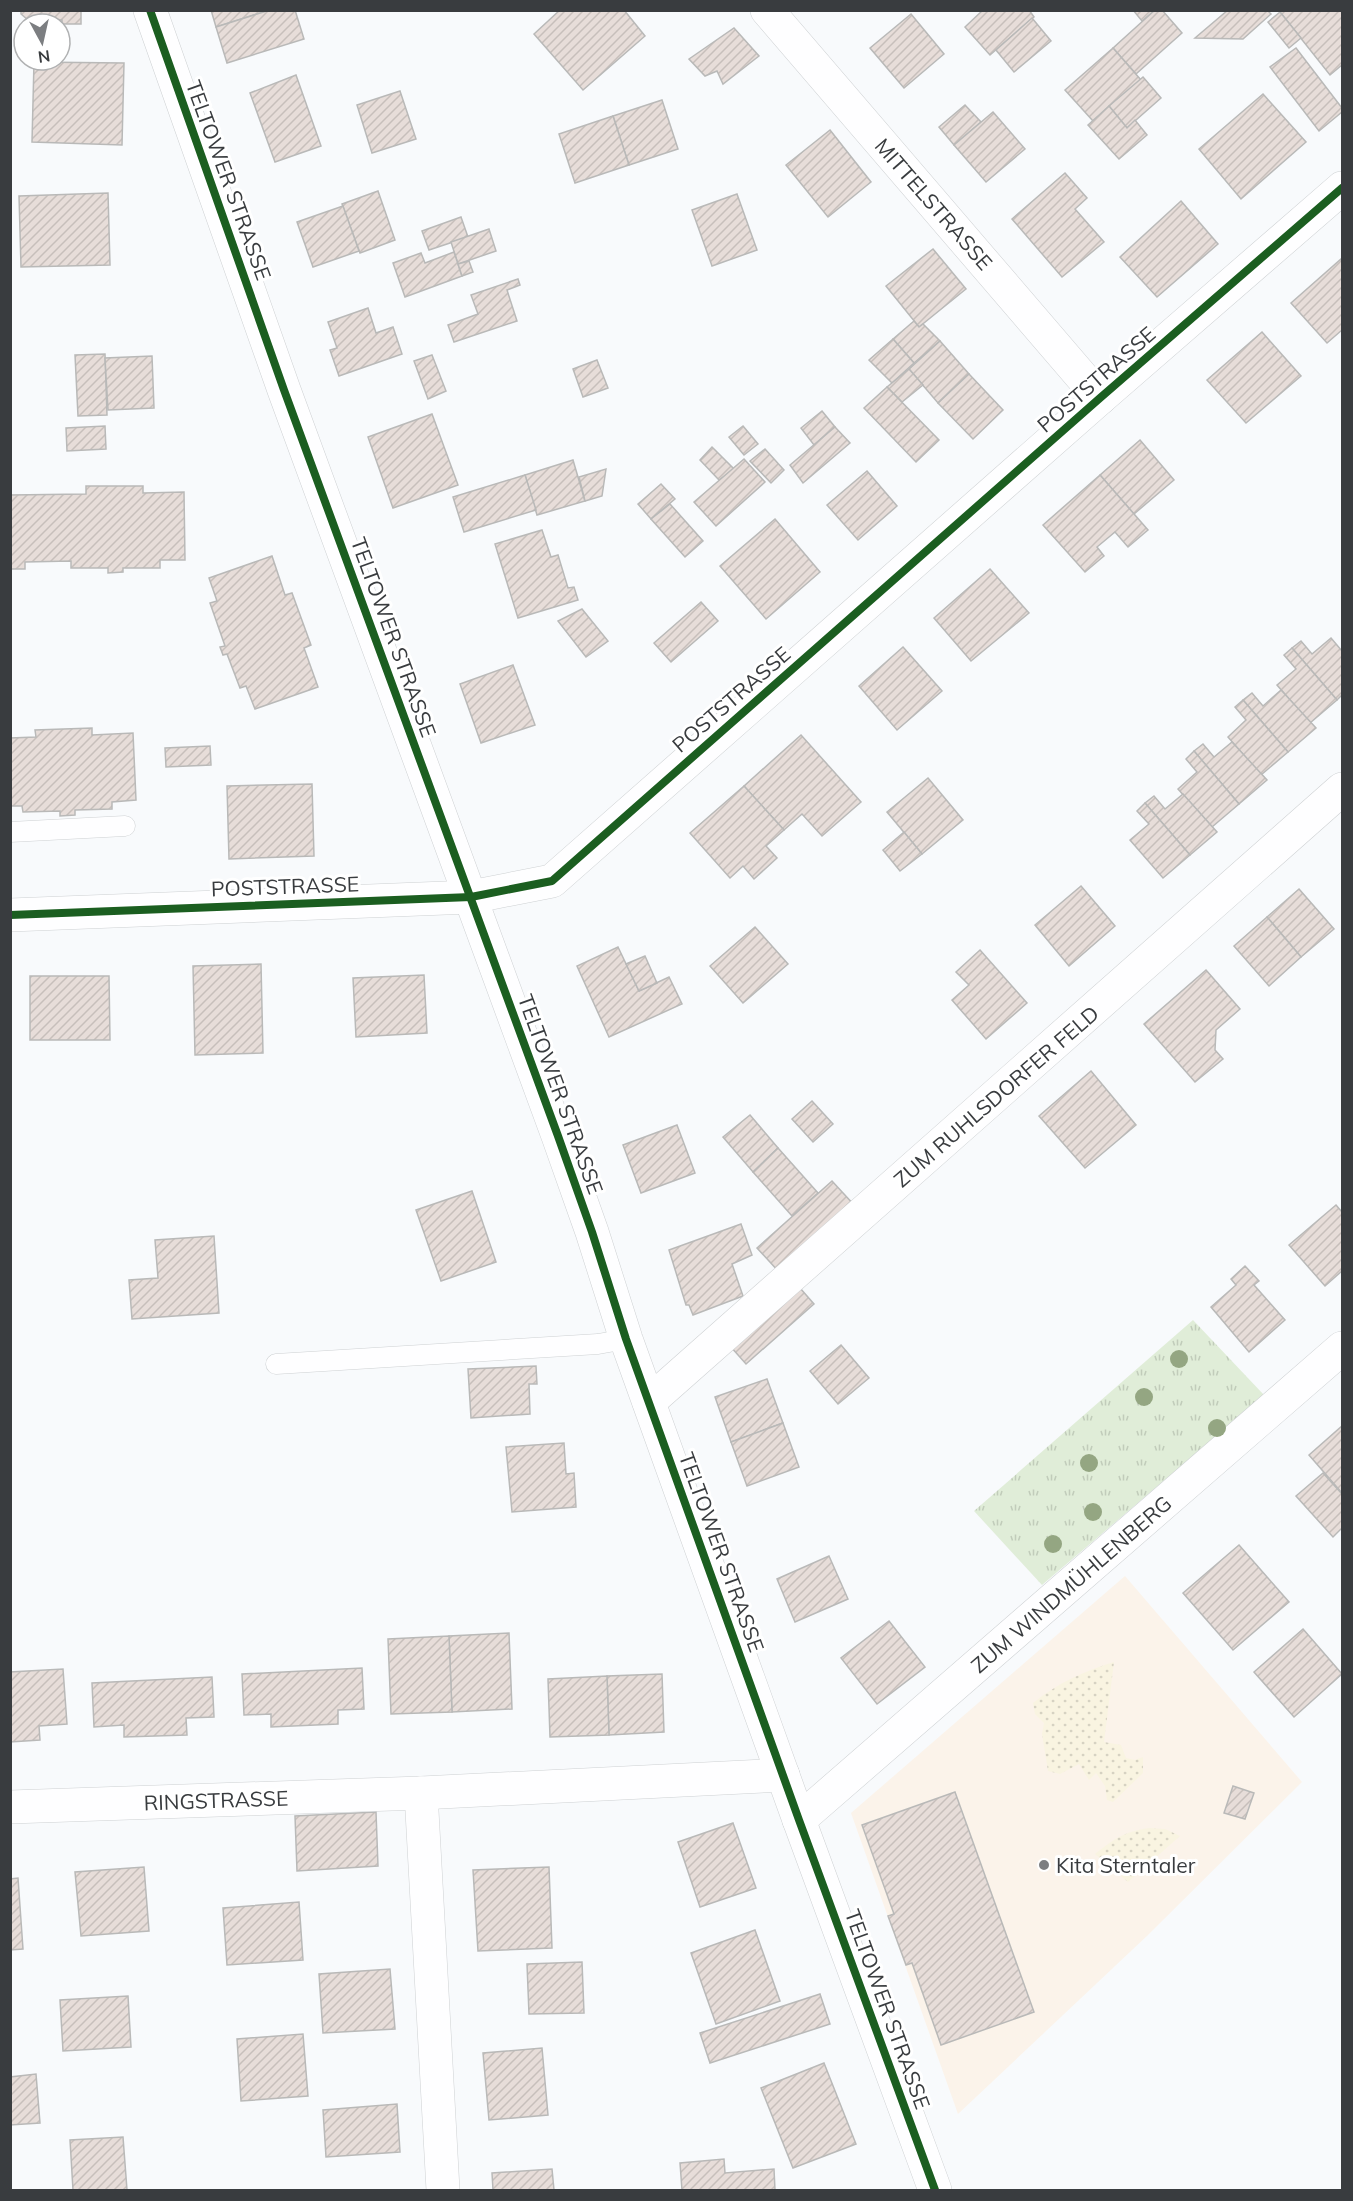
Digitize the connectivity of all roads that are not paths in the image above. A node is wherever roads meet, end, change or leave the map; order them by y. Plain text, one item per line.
1 (150, 10) edge
2 (767, 10) edge
3 (1342, 188) edge
4 (1100, 398) junction
5 (1342, 789) edge
6 (125, 826) dead end
7 (10, 832) edge
8 (471, 897) junction
9 (10, 915) edge
10 (626, 1339) junction
11 (1342, 1348) edge
12 (276, 1364) dead end
13 (649, 1402) junction
14 (783, 1775) junction
15 (421, 1793) junction
16 (10, 1807) edge
17 (799, 1820) junction
18 (443, 2190) edge
19 (935, 2190) edge

1 - 8 street, TELTOWER STRASSE
2 - 4 street, MITTELSTRASSE
3 - 4 street, POSTSTRASSE
4 - 8 street, POSTSTRASSE
5 - 13 street, ZUM RUHLSDORFER FELD
6 - 7 lane
8 - 9 street, POSTSTRASSE
8 - 10 street, TELTOWER STRASSE
10 - 12 lane
10 - 13 street, TELTOWER STRASSE
11 - 17 street, ZUM WINDMÜHLENBERG
13 - 14 street, TELTOWER STRASSE
14 - 15 street, RINGSTRASSE
14 - 17 street, TELTOWER STRASSE
15 - 16 street, RINGSTRASSE
15 - 18 street
17 - 19 street, TELTOWER STRASSE

